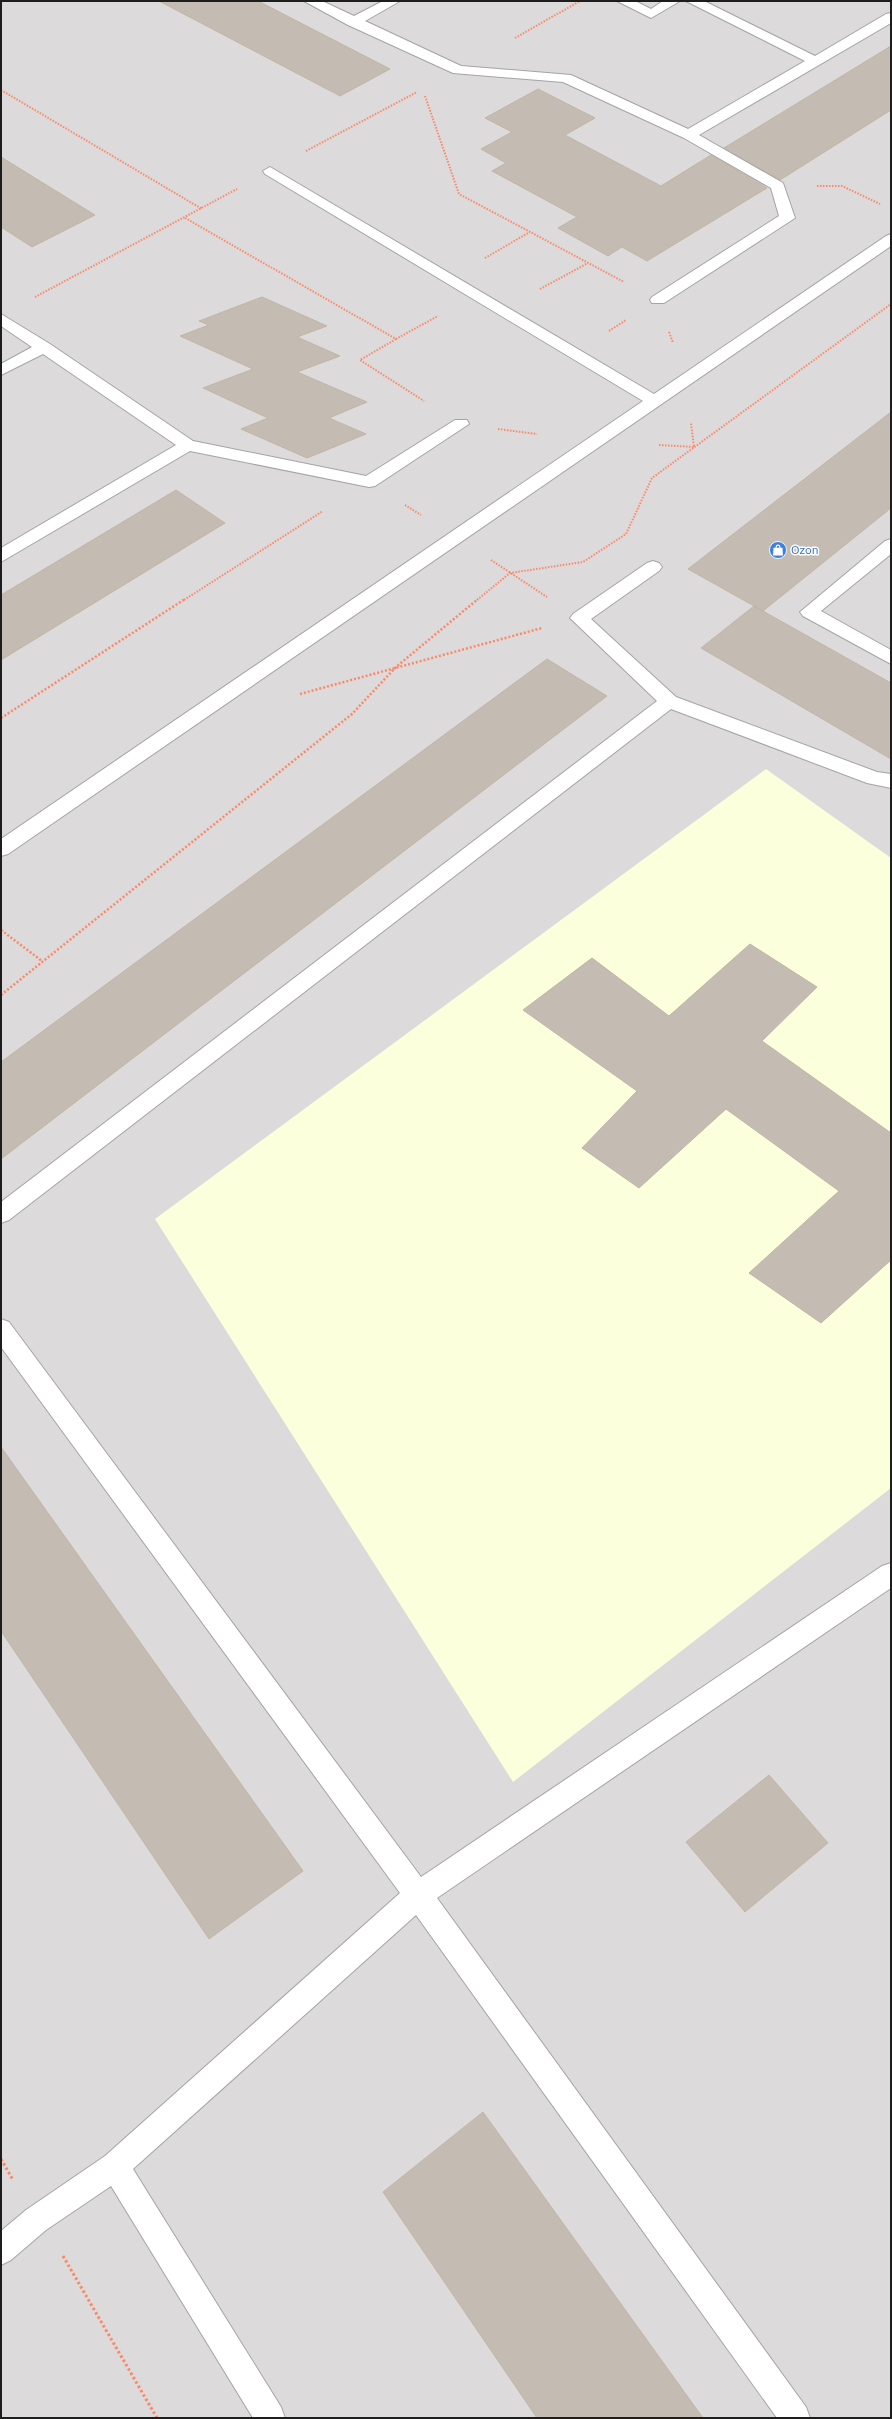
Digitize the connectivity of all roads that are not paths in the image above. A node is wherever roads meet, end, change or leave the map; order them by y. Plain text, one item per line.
1 (311, 1) edge
2 (393, 1) edge
3 (624, 1) edge
4 (673, 1) edge
5 (693, 1) edge
6 (891, 17) edge
7 (353, 22) junction
8 (815, 61) junction
9 (689, 135) junction
10 (270, 171) road end
11 (891, 239) edge
12 (658, 300) road end
13 (1, 319) edge
14 (44, 347) junction
15 (1, 370) edge
16 (654, 401) junction
17 (461, 424) road end
18 (188, 445) junction
19 (891, 545) edge
20 (1, 556) edge
21 (653, 567) dead end
22 (891, 658) edge
23 (669, 701) junction
24 (891, 781) edge
25 (1, 849) edge
26 (1, 1214) edge
27 (1, 1329) edge
28 (891, 1574) edge
29 (418, 1895) junction
30 (115, 2166) junction
31 (1, 2250) edge
32 (270, 2418) edge
33 (795, 2418) edge

1 - 7 street
2 - 7 street
3 - 4 street
5 - 8 street
6 - 8 street
7 - 9 street
8 - 9 street
9 - 12 street
10 - 16 street
11 - 16 street
13 - 14 street
14 - 15 street
14 - 18 street
16 - 25 street
17 - 18 street
18 - 20 street
19 - 22 street
21 - 23 street
23 - 24 street
23 - 26 street
27 - 29 street
28 - 29 street
29 - 30 street
29 - 33 street
30 - 31 street
30 - 32 street

